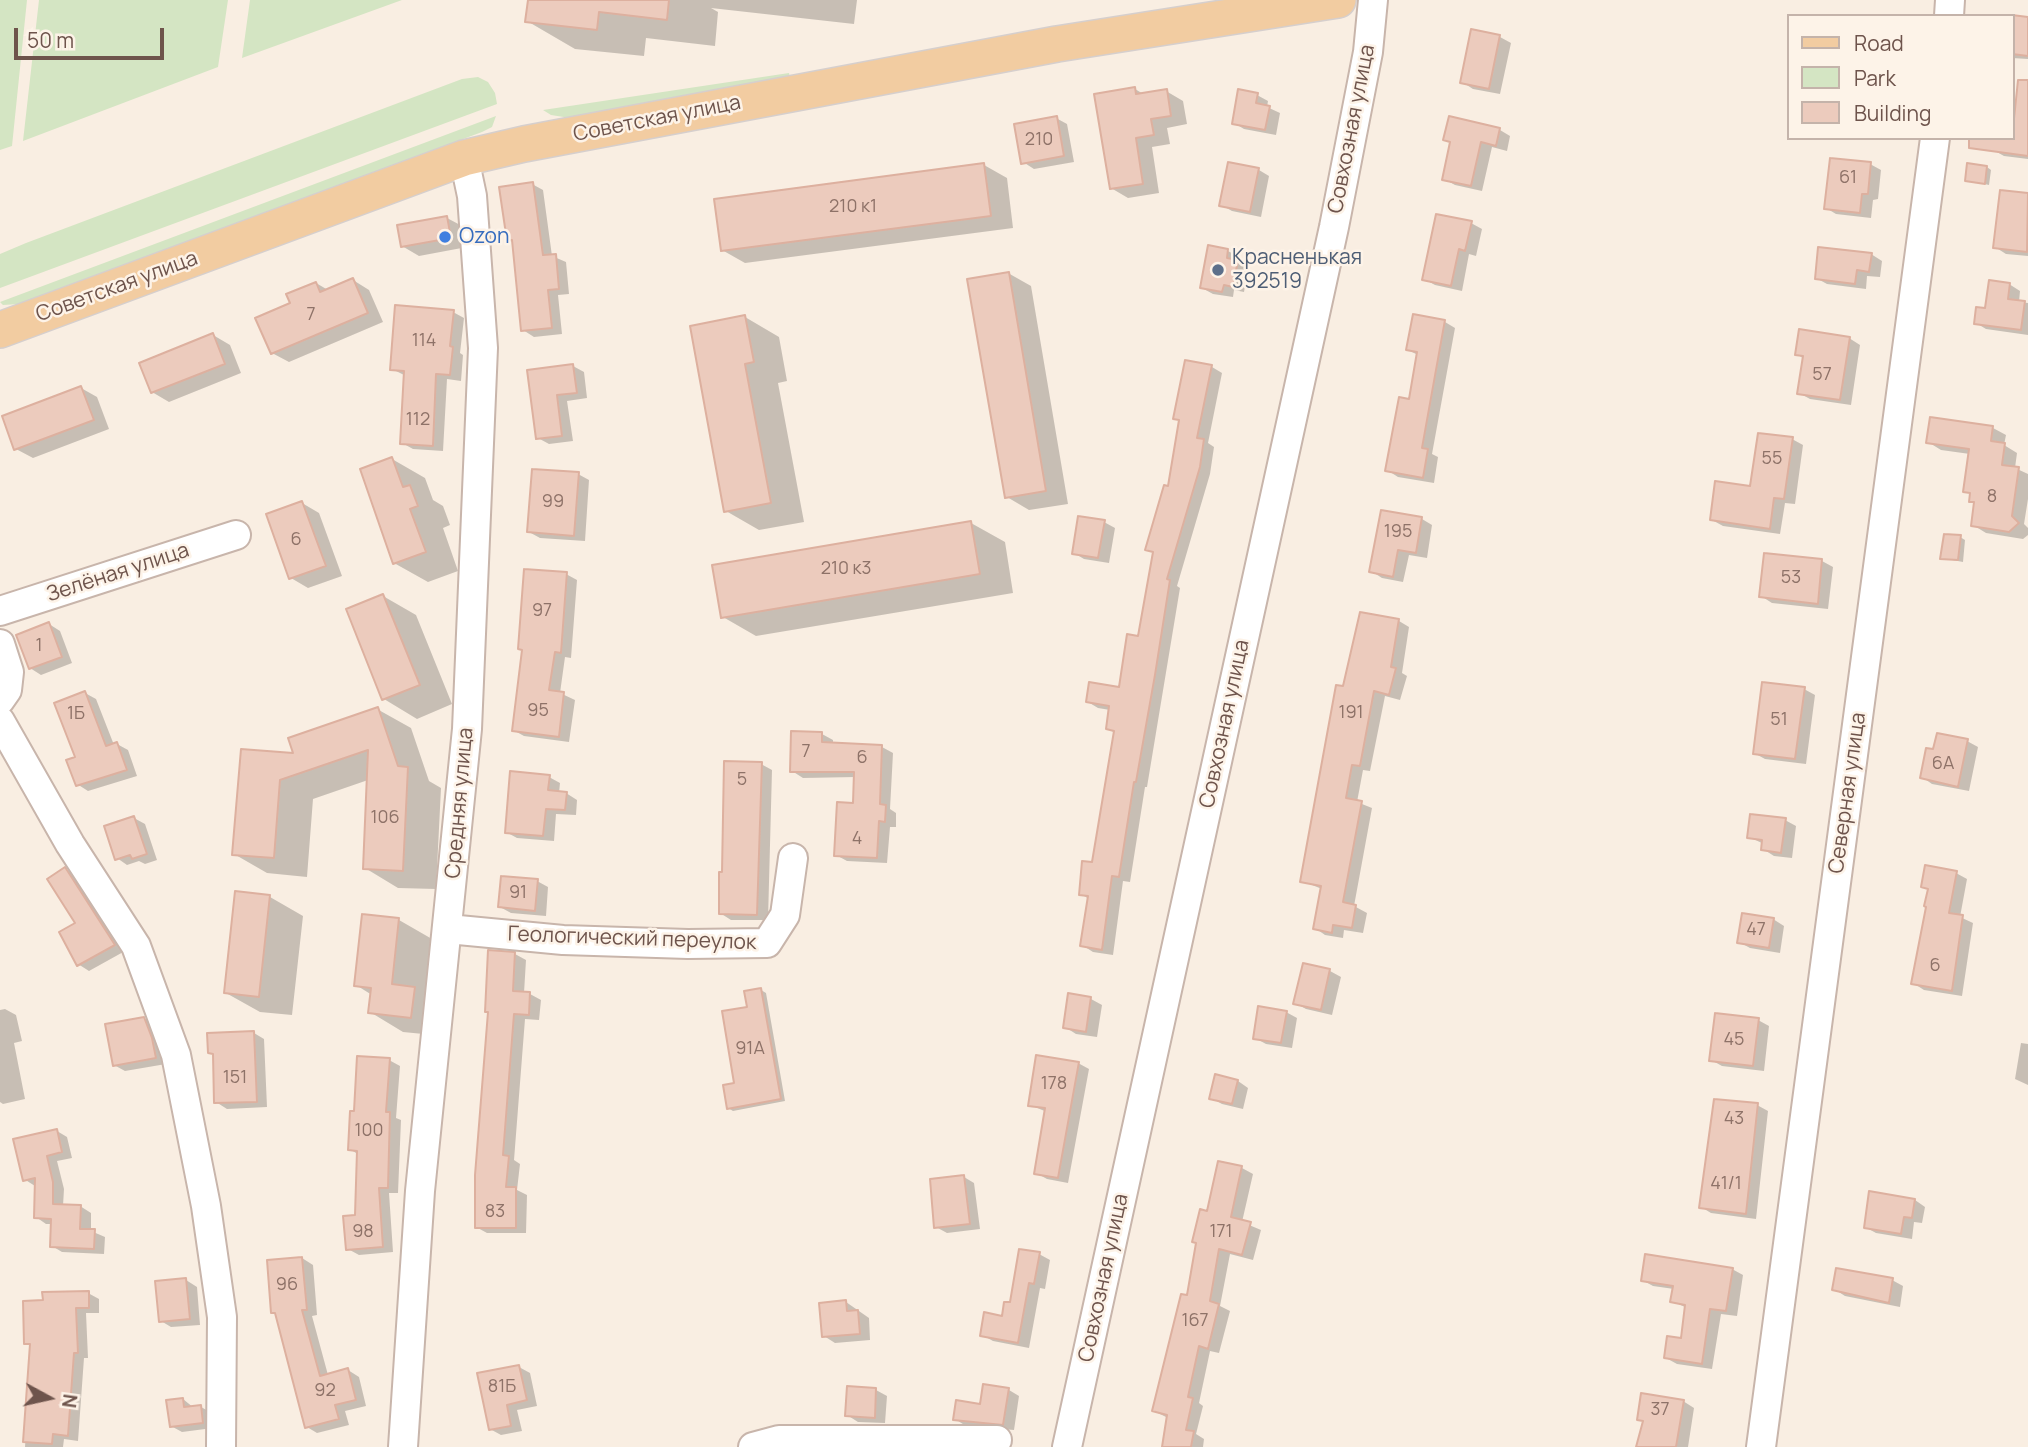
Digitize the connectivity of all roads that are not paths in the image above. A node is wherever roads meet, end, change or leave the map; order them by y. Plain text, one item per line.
1 (1338, 0) edge
2 (1373, 0) edge
3 (1935, 140) edge
4 (464, 158) junction
5 (0, 330) edge
6 (236, 535) dead end
7 (0, 611) edge
8 (0, 645) edge
9 (0, 700) edge
10 (0, 721) edge
11 (793, 858) dead end
12 (448, 929) junction
13 (997, 1440) dead end
14 (222, 1447) edge
15 (403, 1447) edge
16 (752, 1447) edge
17 (1067, 1447) edge
18 (1761, 1447) edge

1 - 4 main road, Советская улица
2 - 17 street, Совхозная улица
3 - 18 street, Северная улица
4 - 5 main road, Советская улица
4 - 12 street, Средняя улица
6 - 7 street, Зелёная улица
8 - 9 street
10 - 14 street
11 - 12 street, Геологический переулок
12 - 15 street, Средняя улица
13 - 16 street

